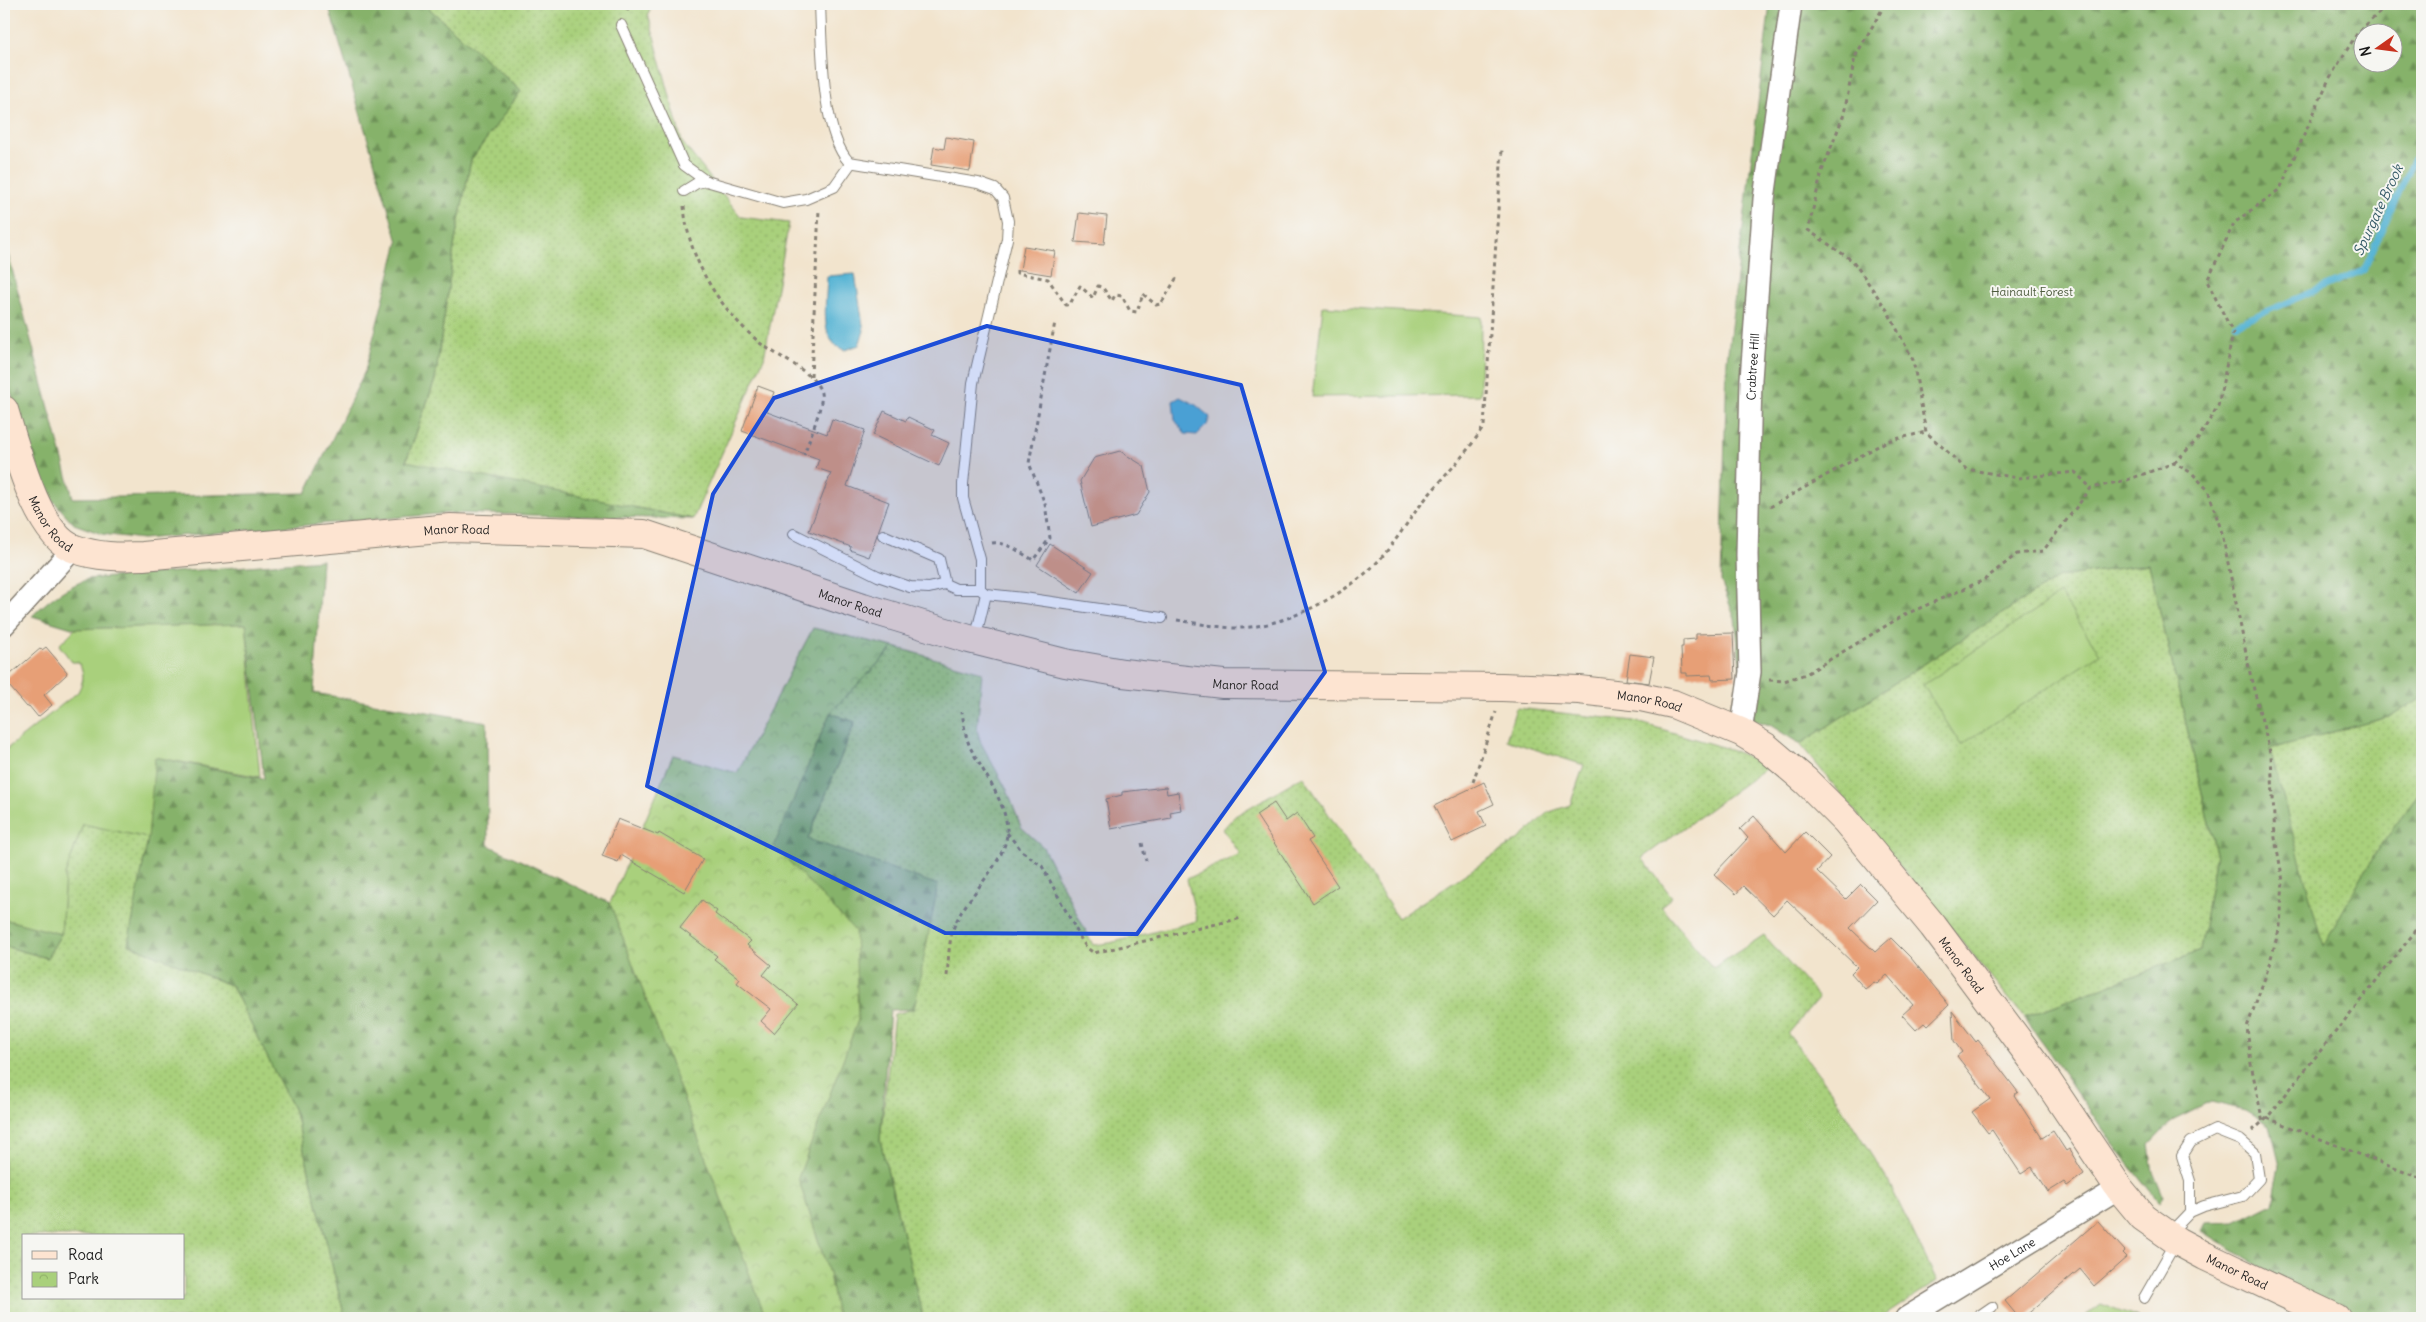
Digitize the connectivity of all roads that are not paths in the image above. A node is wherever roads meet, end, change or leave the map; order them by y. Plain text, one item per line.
1 (820, 4) edge
2 (1791, 4) edge
3 (622, 25) dead end
4 (851, 163) junction
5 (706, 181) junction
6 (684, 191) road end
7 (4, 410) edge
8 (794, 534) dead end
9 (883, 535) dead end
10 (73, 549) junction
11 (945, 584) junction
12 (983, 592) junction
13 (1162, 618) road end
14 (4, 625) edge
15 (975, 641) junction
16 (1742, 732) junction
17 (2119, 1188) junction
18 (2190, 1212) junction
19 (2172, 1238) junction
20 (2144, 1298) dead end
21 (1992, 1306) dead end
22 (1929, 1312) edge
23 (1906, 1318) edge
24 (1976, 1318) edge
25 (2336, 1318) edge

1 - 4 lane
2 - 16 street, Crabtree Hill
3 - 5 lane
4 - 5 lane
4 - 12 lane
5 - 6 lane
7 - 10 street, Manor Road
8 - 11 lane
9 - 11 lane
10 - 14 street
10 - 15 street, Manor Road
11 - 12 lane
12 - 13 lane
12 - 15 lane
15 - 16 street, Manor Road
16 - 17 street, Manor Road
17 - 19 street, Manor Road
17 - 22 street, Hoe Lane
18 - 18 lane
18 - 19 lane
19 - 20 lane
19 - 25 street, Manor Road
21 - 24 lane
22 - 23 street, Hoe Lane

